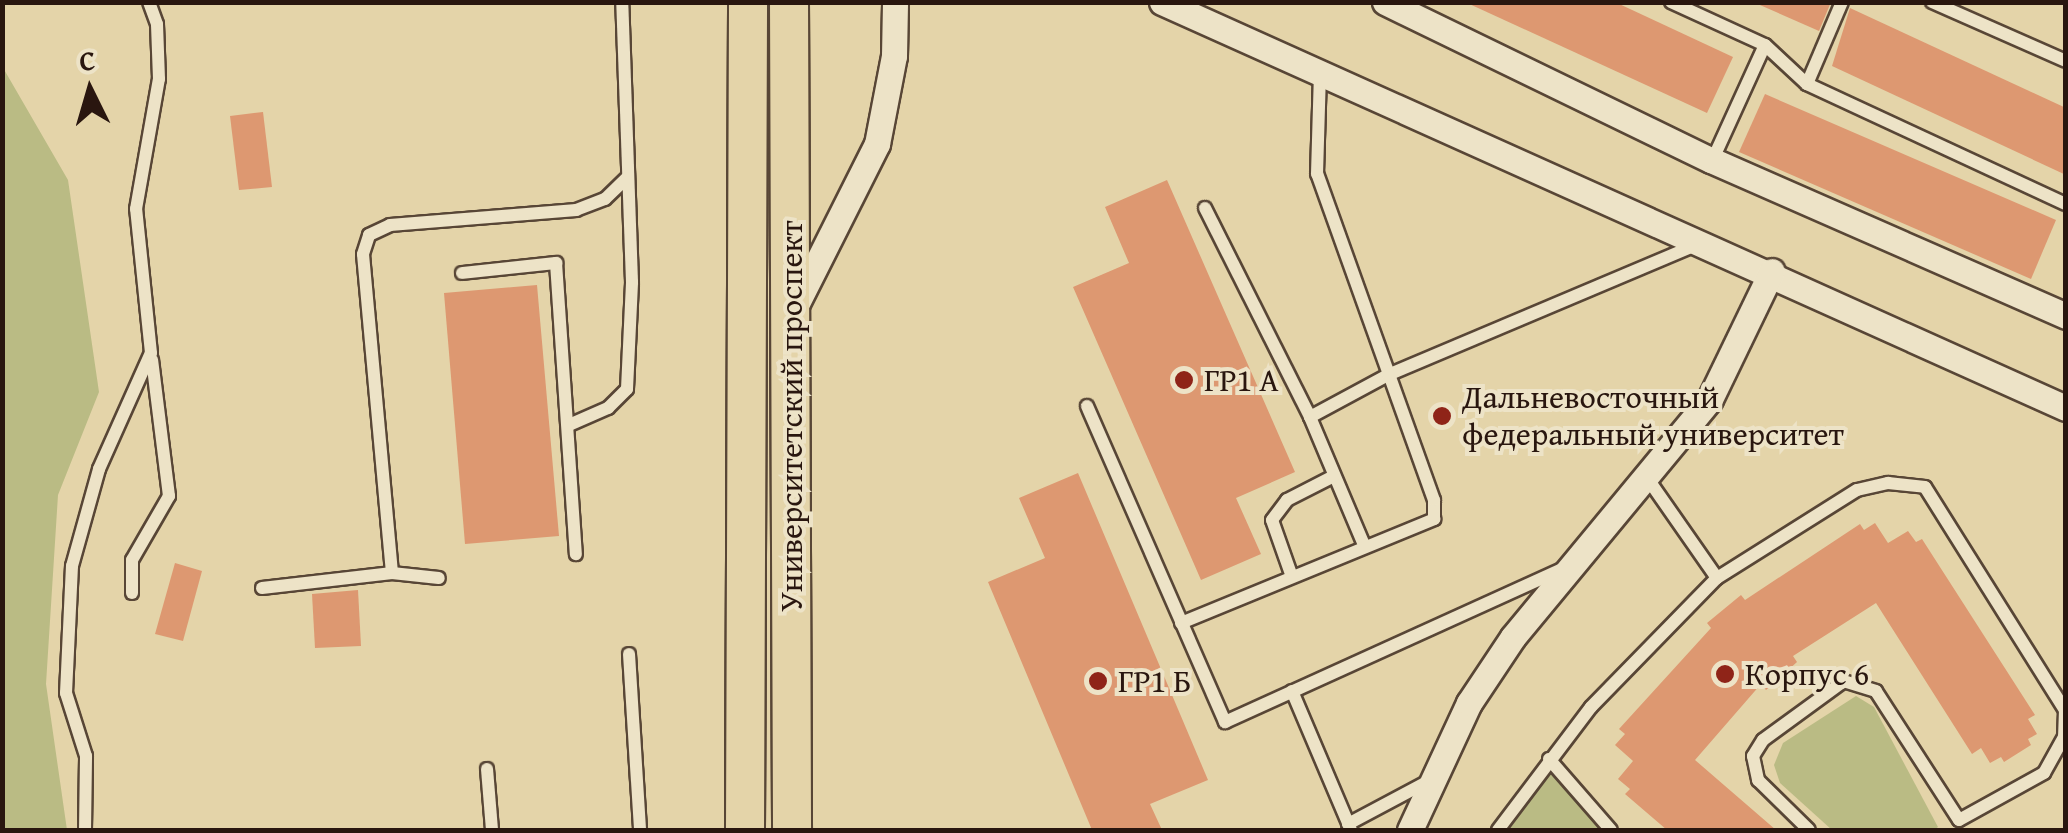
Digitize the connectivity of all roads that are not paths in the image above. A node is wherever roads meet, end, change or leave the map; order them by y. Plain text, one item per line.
1 (148, 2) edge
2 (622, 2) edge
3 (748, 2) edge
4 (790, 2) edge
5 (895, 2) edge
6 (1162, 2) edge
7 (1384, 2) edge
8 (1670, 2) edge
9 (1842, 2) edge
10 (1932, 2) edge
11 (1765, 45) junction
12 (2066, 61) edge
13 (1320, 71) junction
14 (1807, 84) junction
15 (1712, 159) junction
16 (628, 178) junction
17 (2066, 204) edge
18 (1205, 208) dead end
19 (1704, 242) junction
20 (1772, 271) junction
21 (462, 273) dead end
22 (2066, 316) edge
23 (746, 318) junction
24 (790, 318) junction
25 (151, 353) junction
26 (1388, 375) junction
27 (1086, 406) dead end
28 (2066, 408) edge
29 (1310, 417) junction
30 (569, 425) junction
31 (1334, 476) junction
32 (1648, 479) junction
33 (1364, 545) junction
34 (576, 554) dead end
35 (1581, 560) junction
36 (392, 573) junction
37 (1291, 574) junction
38 (439, 578) dead end
39 (1717, 578) junction
40 (262, 588) dead end
41 (132, 593) dead end
42 (1182, 623) junction
43 (629, 654) dead end
44 (1292, 691) junction
45 (1548, 758) junction
46 (487, 770) dead end
47 (1430, 781) junction
48 (1959, 820) junction
49 (1350, 827) edge
50 (85, 830) edge
51 (492, 830) edge
52 (640, 830) edge
53 (746, 830) edge
54 (792, 830) edge
55 (1410, 830) edge
56 (1498, 830) edge
57 (1611, 830) edge
58 (1809, 830) edge
59 (1947, 830) edge

1 - 25 lane
2 - 16 lane
3 - 23 main road, Университетский проспект
4 - 24 main road, Университетский проспект
5 - 24 street
6 - 13 street
7 - 15 street
8 - 11 lane
9 - 14 lane
10 - 12 lane
11 - 14 lane
11 - 15 lane
13 - 19 street
13 - 26 lane
14 - 17 lane
15 - 22 street
16 - 30 lane
16 - 36 lane
18 - 29 lane
19 - 20 street
19 - 26 lane
20 - 28 street
20 - 32 street
21 - 30 lane
23 - 24 main road
23 - 53 main road, Университетский проспект
24 - 54 main road, Университетский проспект
25 - 41 lane
25 - 50 lane
26 - 29 lane
26 - 33 lane
27 - 42 lane
29 - 31 lane
30 - 34 lane
31 - 33 lane
31 - 37 lane
32 - 35 street
32 - 39 lane
33 - 37 lane
35 - 44 lane
35 - 47 street
36 - 38 lane
36 - 40 lane
37 - 42 lane
39 - 45 lane
39 - 48 lane
42 - 44 lane
43 - 52 lane
44 - 49 lane
45 - 56 lane
45 - 57 lane
46 - 51 lane
47 - 49 lane
47 - 55 street
48 - 58 lane
48 - 59 lane

